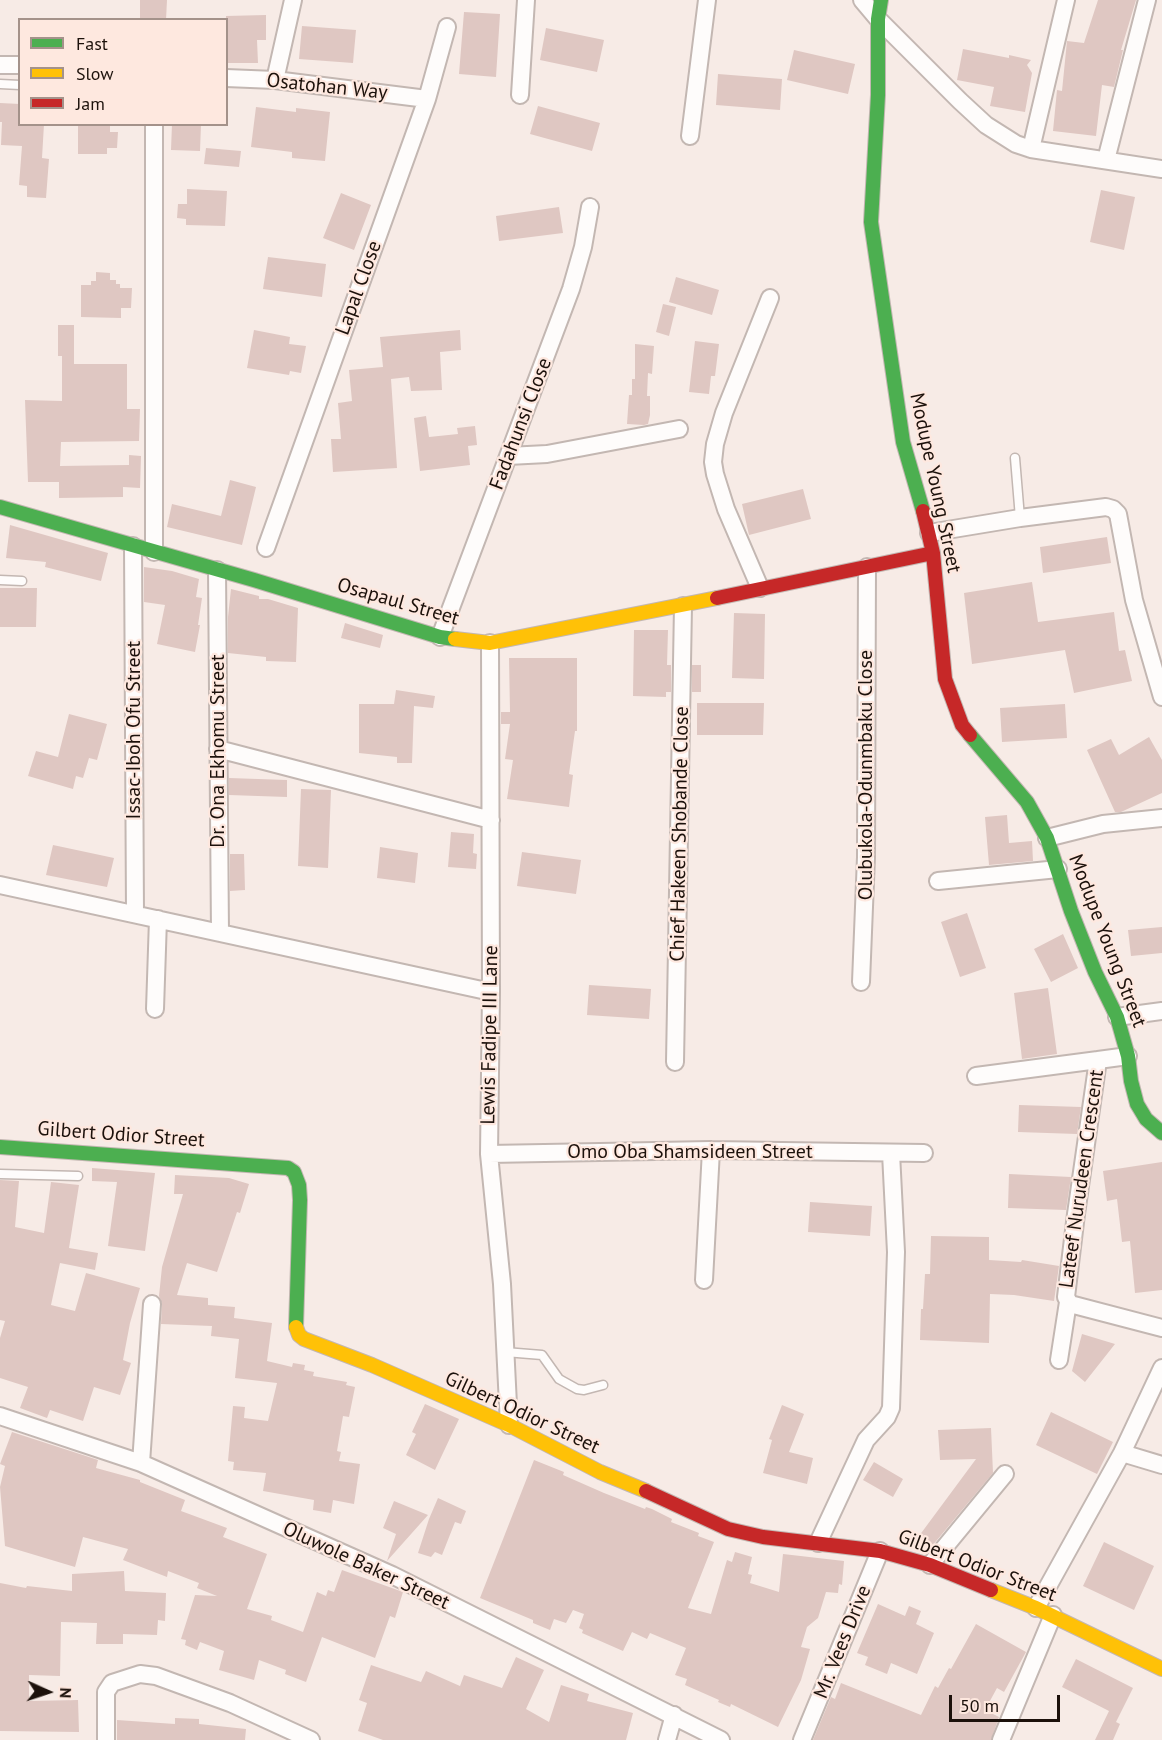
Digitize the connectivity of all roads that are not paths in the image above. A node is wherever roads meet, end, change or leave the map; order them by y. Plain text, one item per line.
1 (293, 0) edge
2 (526, 0) edge
3 (707, 0) edge
4 (862, 0) edge
5 (881, 0) edge
6 (1066, 0) edge
7 (1147, 0) edge
8 (878, 20) junction
9 (447, 27) dead end
10 (0, 65) edge
11 (18, 65) edge
12 (228, 78) edge
13 (275, 80) junction
14 (0, 84) edge
15 (18, 85) edge
16 (520, 95) dead end
17 (427, 99) junction
18 (154, 126) edge
19 (690, 136) dead end
20 (1031, 149) junction
21 (1106, 160) junction
22 (1162, 169) edge
23 (591, 207) dead end
24 (770, 298) dead end
25 (679, 429) dead end
26 (508, 456) junction
27 (1015, 458) dead end
28 (0, 507) edge
29 (1020, 518) junction
30 (930, 533) junction
31 (133, 546) junction
32 (266, 548) dead end
33 (154, 552) junction
34 (933, 553) junction
35 (867, 567) junction
36 (217, 570) junction
37 (0, 580) edge
38 (22, 581) dead end
39 (760, 588) junction
40 (683, 606) junction
41 (440, 637) junction
42 (490, 644) junction
43 (1162, 697) edge
44 (218, 749) junction
45 (1162, 818) edge
46 (491, 820) junction
47 (1047, 838) junction
48 (1058, 869) junction
49 (938, 881) dead end
50 (0, 885) edge
51 (135, 915) junction
52 (158, 919) junction
53 (220, 933) junction
54 (861, 982) dead end
55 (491, 992) junction
56 (155, 1009) dead end
57 (1162, 1011) edge
58 (1117, 1017) junction
59 (1128, 1056) junction
60 (1098, 1060) junction
61 (675, 1062) dead end
62 (976, 1076) dead end
63 (1162, 1133) edge
64 (0, 1147) edge
65 (711, 1150) junction
66 (891, 1152) junction
67 (924, 1153) dead end
68 (489, 1154) junction
69 (0, 1174) edge
70 (78, 1176) dead end
71 (704, 1280) dead end
72 (1068, 1302) junction
73 (152, 1304) dead end
74 (1162, 1328) edge
75 (505, 1352) junction
76 (1059, 1359) dead end
77 (1162, 1368) edge
78 (603, 1385) dead end
79 (0, 1416) edge
80 (509, 1425) junction
81 (1122, 1453) junction
82 (141, 1463) junction
83 (1162, 1465) edge
84 (1005, 1474) dead end
85 (818, 1543) junction
86 (880, 1551) junction
87 (930, 1565) junction
88 (1036, 1608) junction
89 (1053, 1615) junction
90 (1162, 1669) edge
91 (674, 1715) junction
92 (804, 1736) edge
93 (308, 1739) edge
94 (106, 1740) edge
95 (667, 1740) edge
96 (721, 1740) edge
97 (1001, 1740) edge

1 - 13 street
2 - 16 street
3 - 19 street
4 - 8 street
5 - 8 street, Modupe Young Street
6 - 20 street
7 - 21 street
8 - 20 street
8 - 30 street, Modupe Young Street
9 - 17 street, Lapal Close
10 - 11 street
12 - 13 street, Osatohan Way
13 - 17 street, Osatohan Way
14 - 15 lane
17 - 32 street, Lapal Close
18 - 33 street
20 - 21 street
21 - 22 street
23 - 26 street, Fadahunsi Close
24 - 39 street
25 - 26 street
26 - 41 street, Fadahunsi Close
27 - 29 lane
28 - 31 street, Osapaul Street
29 - 30 street
29 - 43 street
30 - 34 street, Modupe Young Street
31 - 33 street, Osapaul Street
31 - 51 street, Issac-Iboh Ofu Street
33 - 36 street, Osapaul Street
34 - 35 street, Osapaul Street
34 - 47 street, Modupe Young Street
35 - 39 street, Osapaul Street
35 - 54 street, Olubukola-Odunmbaku Close
36 - 41 street, Osapaul Street
36 - 44 street, Dr. Ona Ekhomu Street
37 - 38 lane
39 - 40 street, Osapaul Street
40 - 42 street, Osapaul Street
40 - 61 street, Chief Hakeen Shobande Close
41 - 42 street, Osapaul Street
42 - 46 street, Lewis Fadipe III Lane
44 - 46 street
44 - 53 street, Dr. Ona Ekhomu Street
45 - 47 street
46 - 55 street, Lewis Fadipe III Lane
47 - 48 street, Modupe Young Street
48 - 49 street
48 - 58 street, Modupe Young Street
50 - 51 street
51 - 52 street
52 - 53 street
52 - 56 street
53 - 55 street
55 - 68 street, Lewis Fadipe III Lane
57 - 58 street
58 - 59 street, Modupe Young Street
59 - 60 street, Lateef Nurudeen Crescent
59 - 63 street, Modupe Young Street
60 - 62 street
60 - 72 street, Lateef Nurudeen Crescent
64 - 80 street, Gilbert Odior Street
65 - 66 street, Omo Oba Shamsideen Street
65 - 68 street, Omo Oba Shamsideen Street
65 - 71 street
66 - 67 street, Omo Oba Shamsideen Street
66 - 85 street
68 - 75 street, Lewis Fadipe III Lane
69 - 70 lane
72 - 74 street, Lateef Nurudeen Crescent
72 - 76 street
73 - 82 street
75 - 78 lane
75 - 80 street, Lewis Fadipe III Lane
77 - 81 street
79 - 82 street, Oluwole Baker Street
80 - 85 street, Gilbert Odior Street
81 - 83 street
81 - 88 street
82 - 91 street, Oluwole Baker Street
84 - 87 street
85 - 86 street, Gilbert Odior Street
86 - 87 street, Gilbert Odior Street
86 - 92 street, Mr. Vees Drive
87 - 88 street, Gilbert Odior Street
88 - 89 street, Gilbert Odior Street
89 - 90 street, Gilbert Odior Street
89 - 97 street
91 - 95 street
91 - 96 street, Oluwole Baker Street
93 - 94 street

